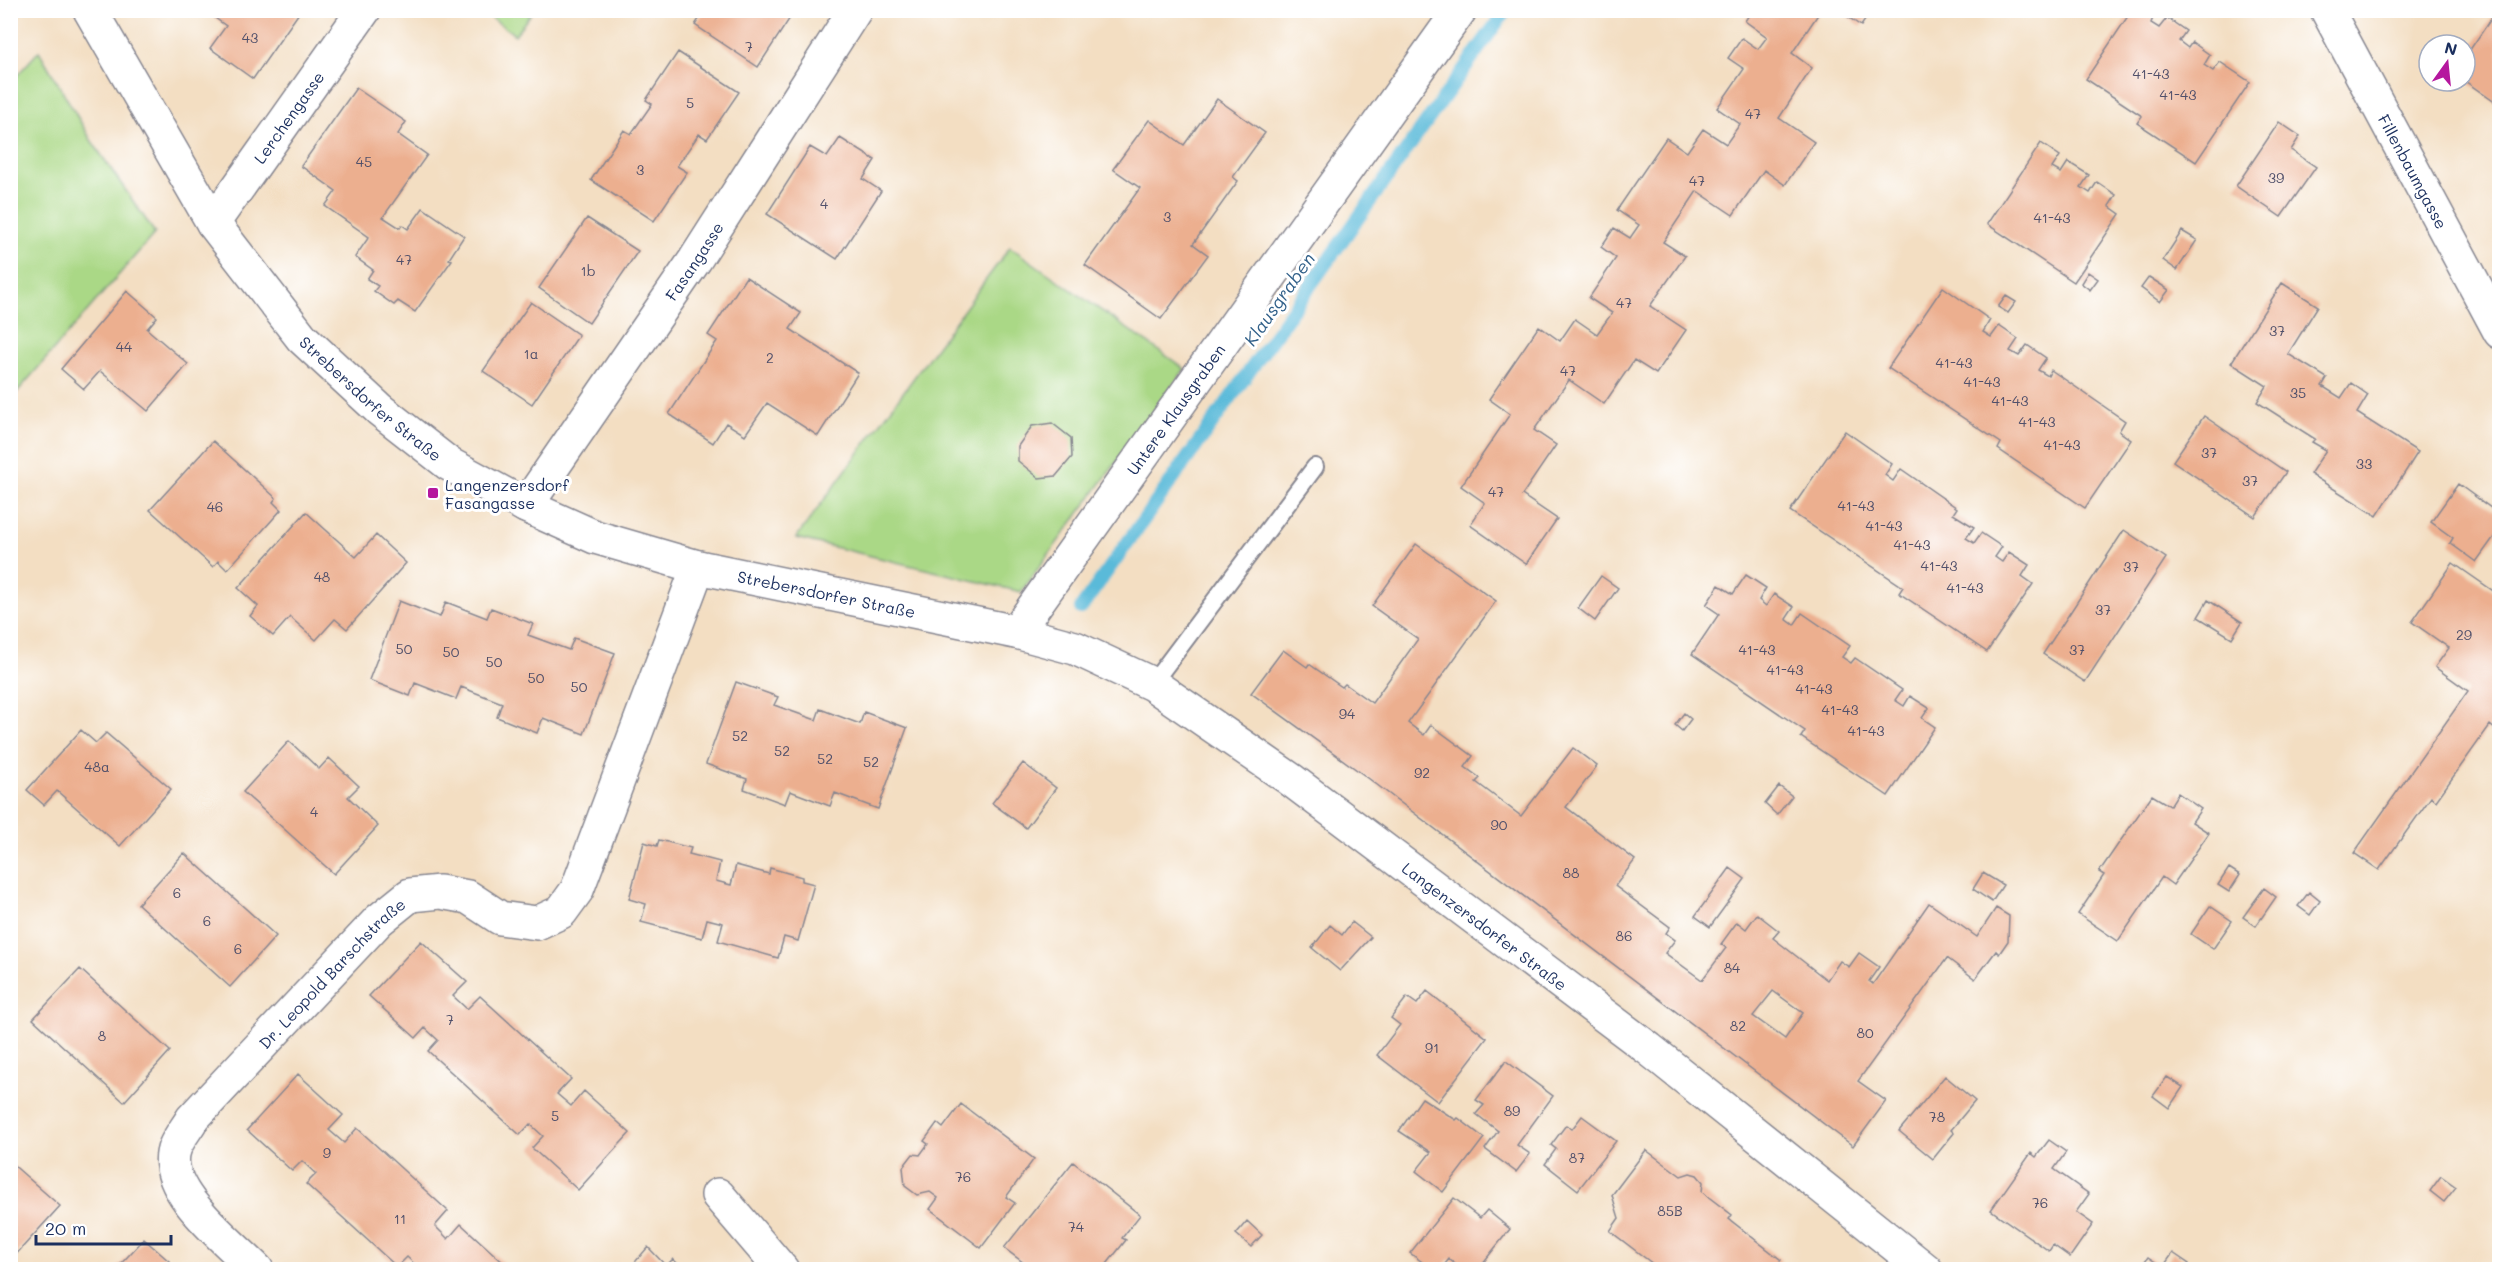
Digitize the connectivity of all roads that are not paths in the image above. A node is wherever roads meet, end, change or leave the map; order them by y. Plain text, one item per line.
1 (90, 10) edge
2 (364, 10) edge
3 (855, 10) edge
4 (1460, 10) edge
5 (2327, 10) edge
6 (213, 223) junction
7 (2499, 332) edge
8 (1315, 467) dead end
9 (526, 506) junction
10 (698, 567) junction
11 (1016, 632) junction
12 (1152, 684) junction
13 (718, 1195) dead end
14 (257, 1269) edge
15 (782, 1269) edge
16 (1926, 1269) edge

1 - 6 street, Strebersdorfer Straße
2 - 6 street, Lerchengasse
3 - 9 street, Fasangasse
4 - 11 street, Untere Klausgraben
5 - 7 street, Fillenbaumgasse
6 - 9 street, Strebersdorfer Straße
8 - 12 lane
9 - 10 street, Strebersdorfer Straße
10 - 11 street, Strebersdorfer Straße
10 - 14 street, Dr. Leopold Barschstraße
11 - 12 street, Langenzersdorfer Straße
12 - 16 street, Langenzersdorfer Straße
13 - 15 street

